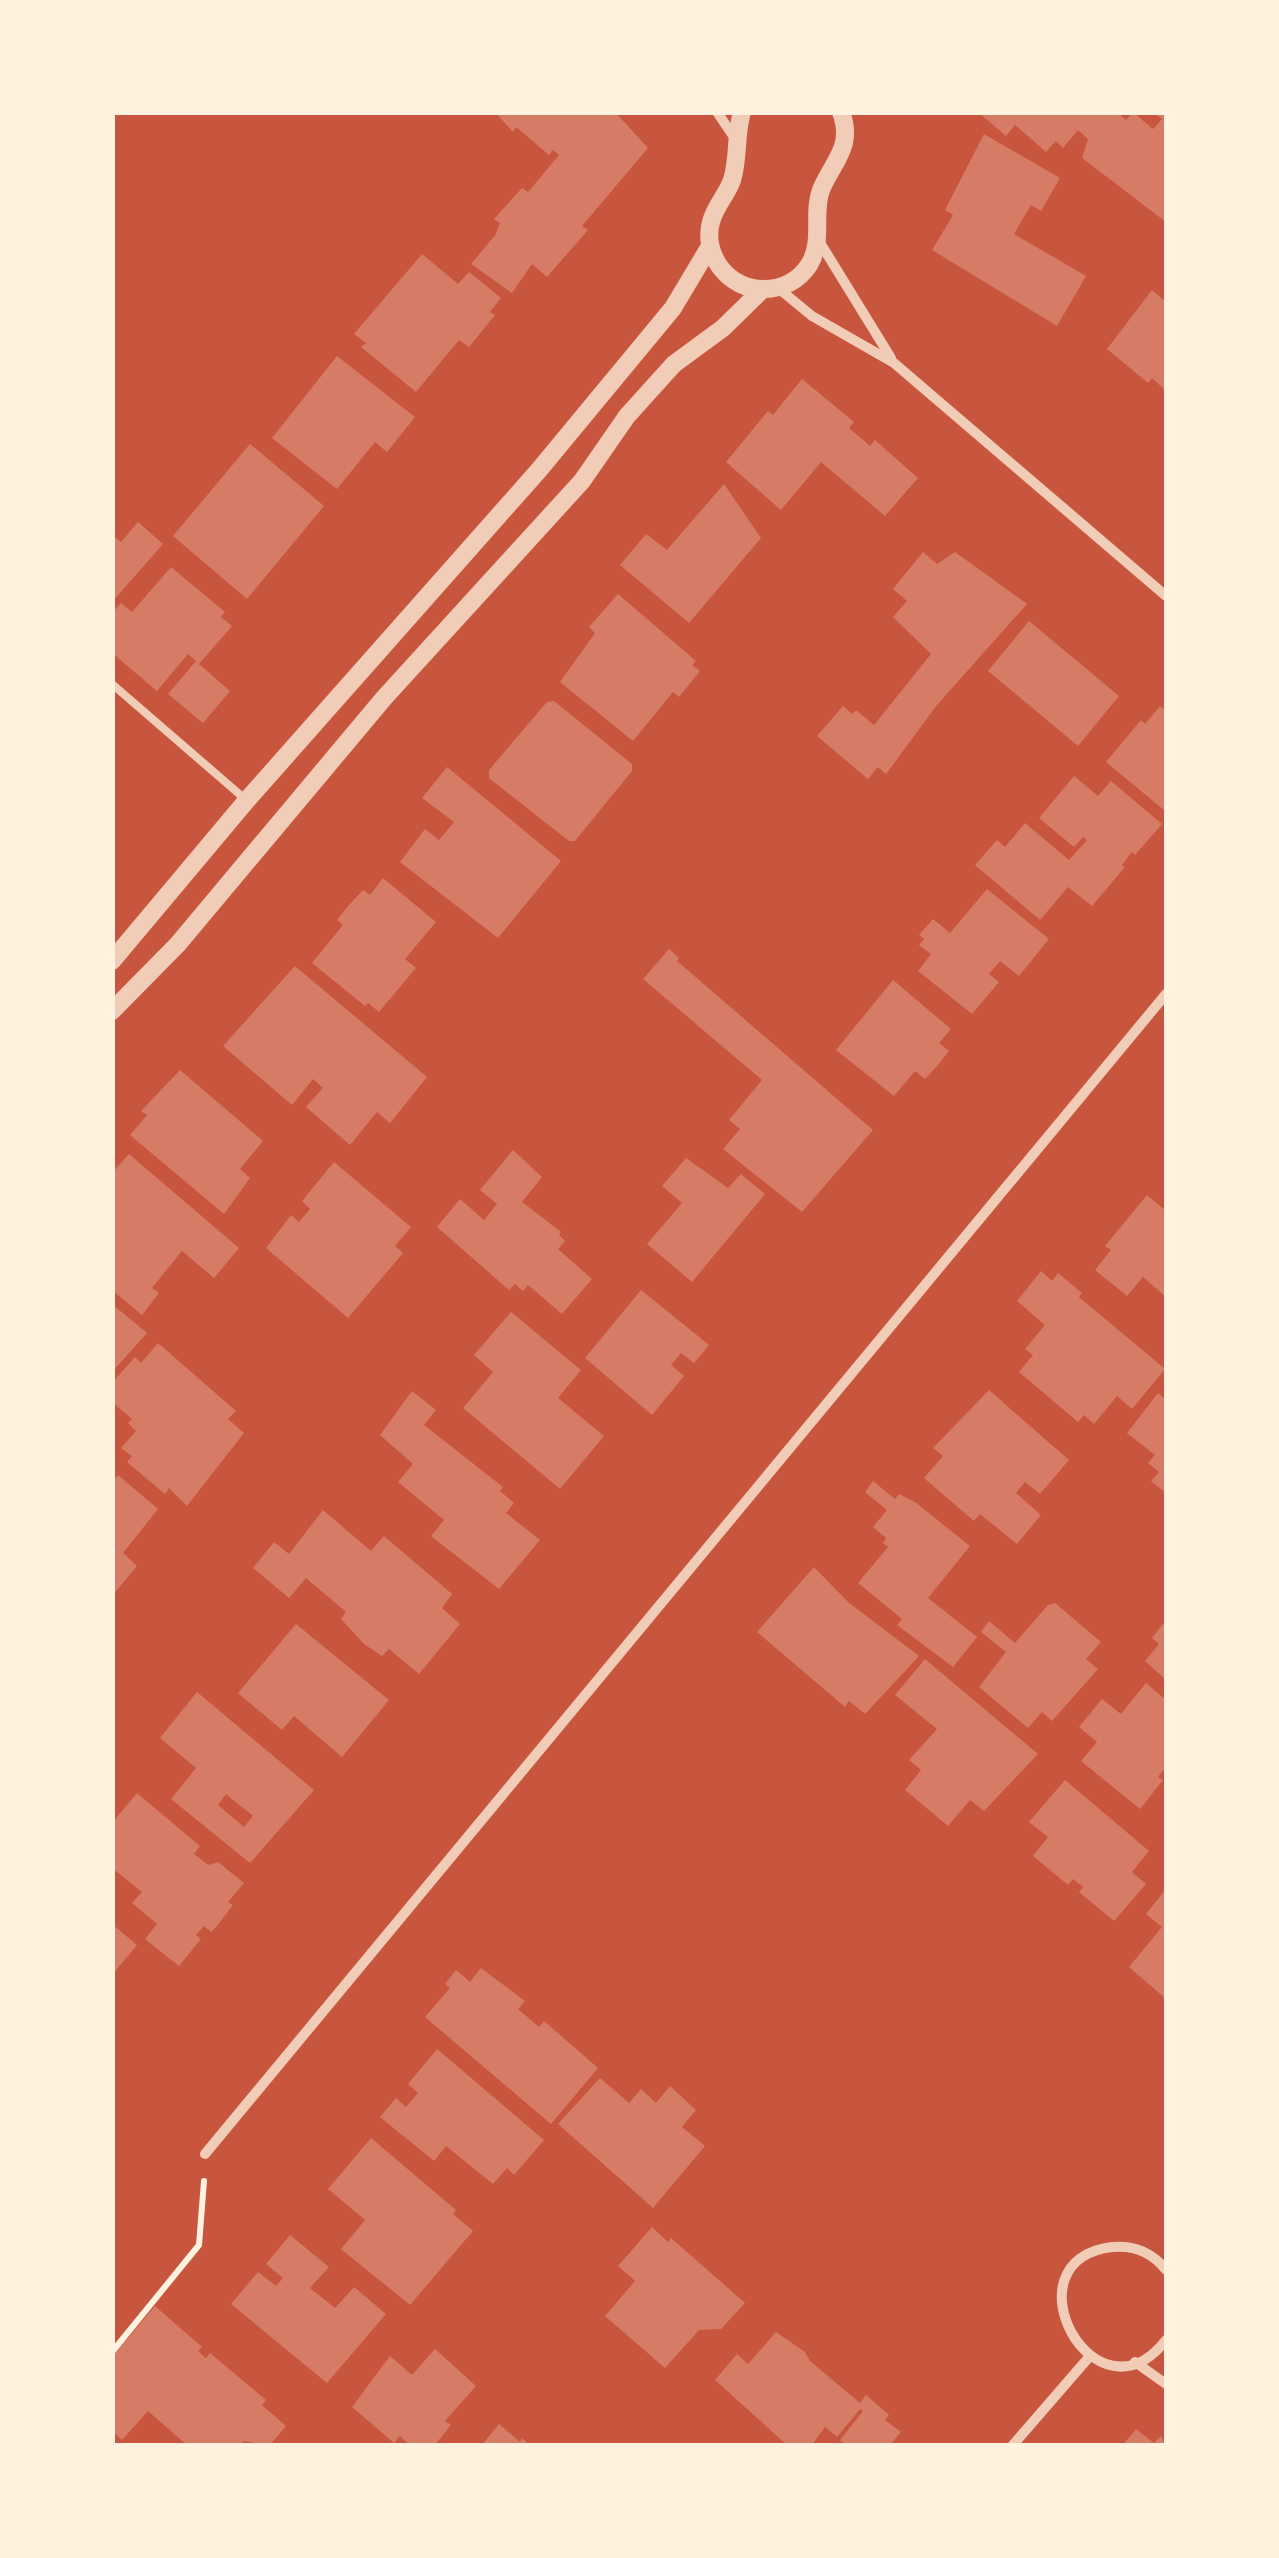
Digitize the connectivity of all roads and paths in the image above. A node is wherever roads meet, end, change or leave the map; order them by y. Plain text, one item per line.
1 (717, 112) edge
2 (742, 112) edge
3 (848, 117) edge
4 (737, 141) junction
5 (818, 239) junction
6 (710, 246) junction
7 (771, 289) junction
8 (894, 364) junction
9 (1166, 596) edge
10 (112, 684) edge
11 (246, 800) junction
12 (112, 961) edge
13 (1166, 994) edge
14 (112, 1011) edge
15 (205, 2154) joint
16 (1166, 2265) edge
17 (1166, 2340) edge
18 (112, 2352) edge
19 (1090, 2356) junction
20 (1135, 2362) junction
21 (1166, 2384) edge
22 (1012, 2446) edge

1 - 4 street
2 - 4 street
3 - 5 street
4 - 6 street
5 - 7 street
5 - 8 street
6 - 7 street
6 - 11 street
7 - 8 street
7 - 14 street
8 - 9 street
10 - 11 lane
11 - 12 street
13 - 15 street
15 - 18 path
16 - 19 street
17 - 20 street
19 - 20 street
19 - 22 street
20 - 21 street

